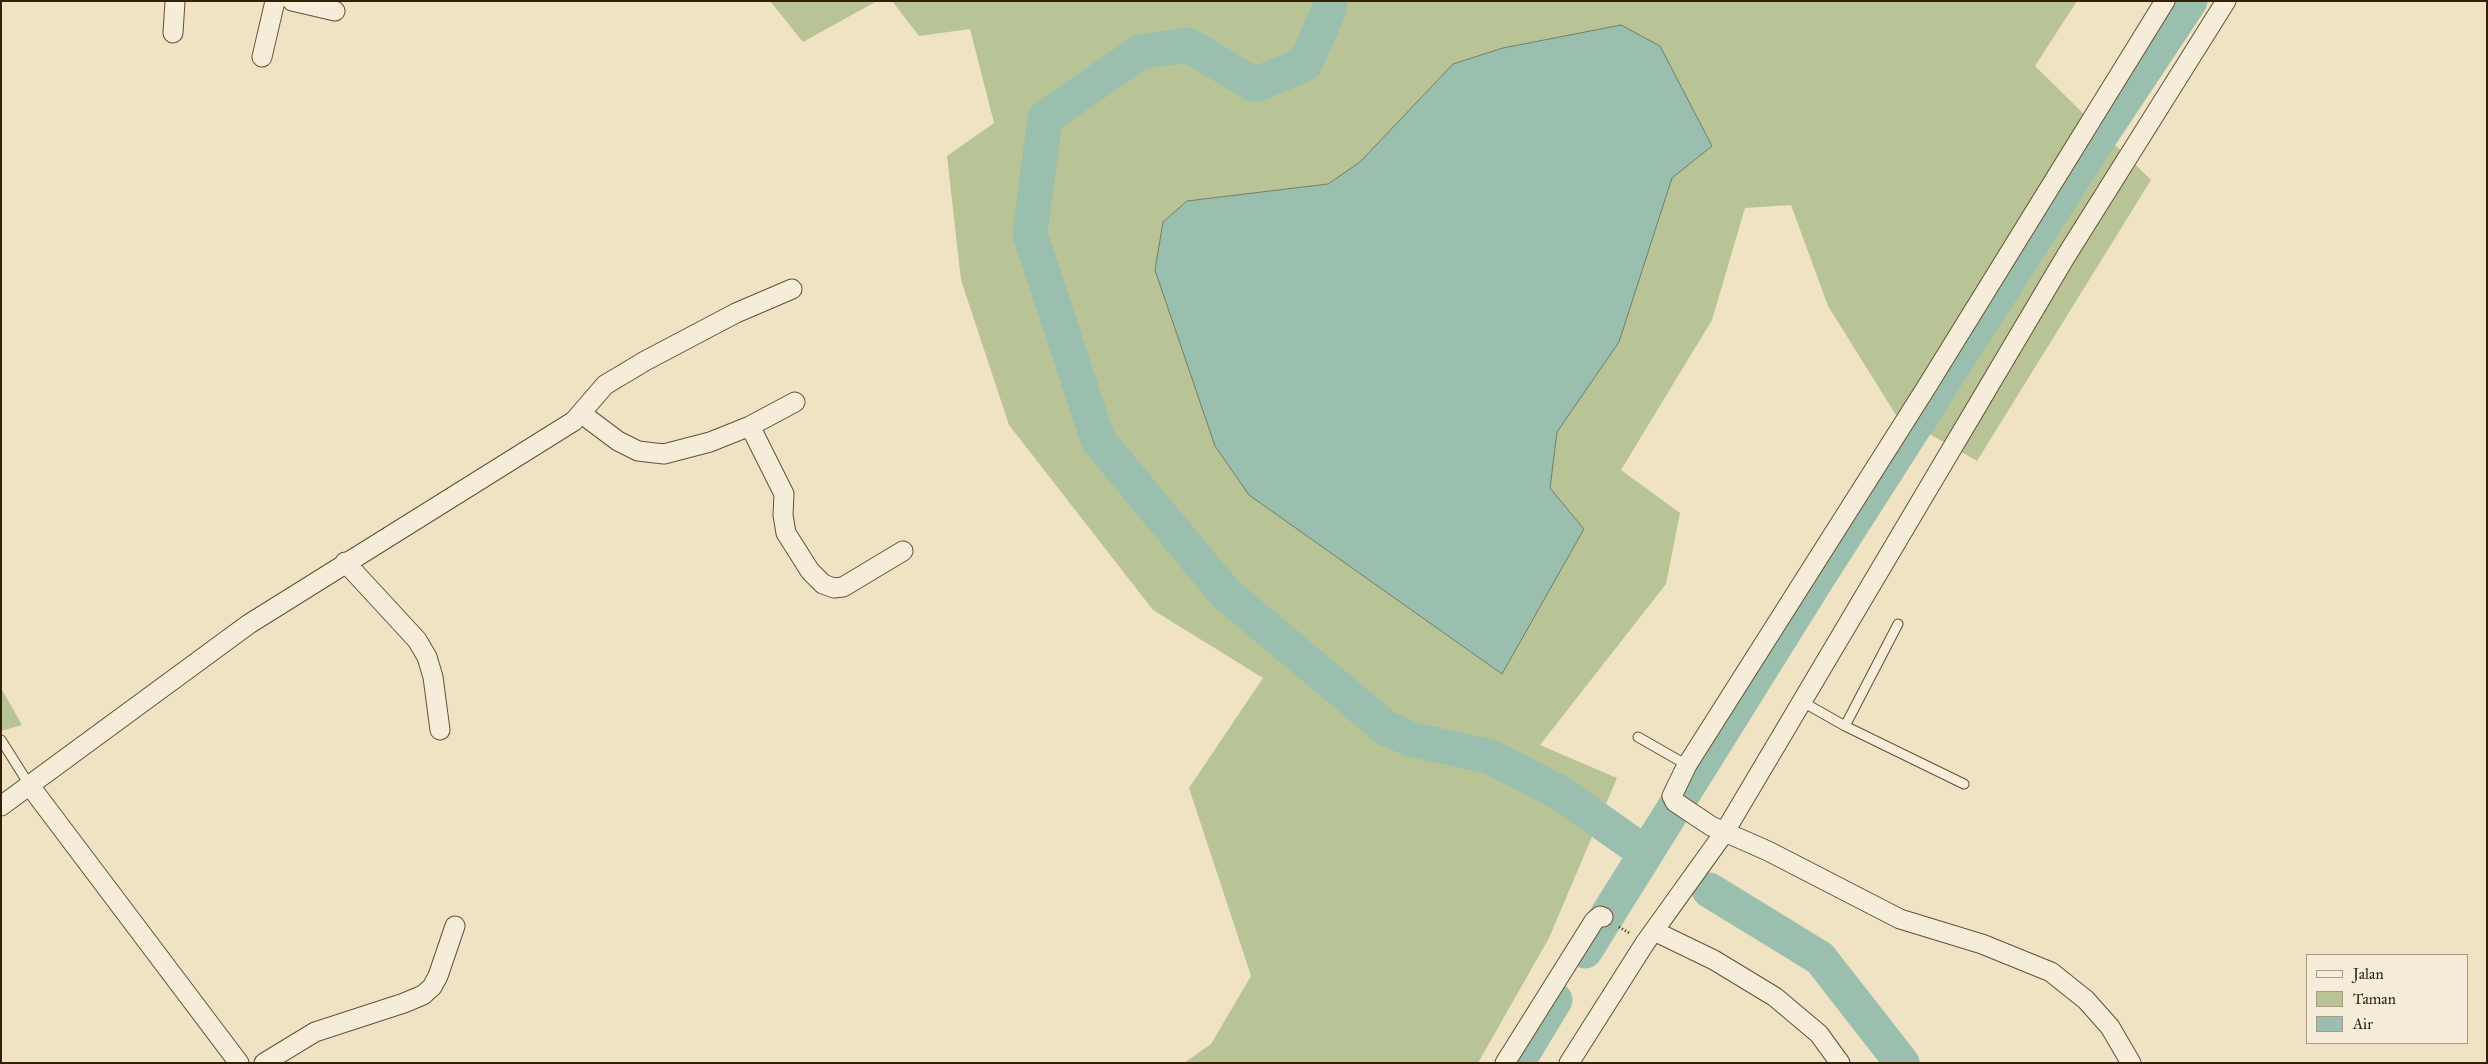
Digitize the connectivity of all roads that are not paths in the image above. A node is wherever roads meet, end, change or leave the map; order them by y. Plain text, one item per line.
1 (175, 1) edge
2 (275, 1) edge
3 (292, 1) edge
4 (2165, 1) edge
5 (2226, 1) edge
6 (335, 11) dead end
7 (173, 33) dead end
8 (262, 57) dead end
9 (792, 289) dead end
10 (795, 402) dead end
11 (582, 414) junction
12 (750, 426) junction
13 (903, 551) dead end
14 (345, 562) junction
15 (1898, 624) dead end
16 (1801, 701) junction
17 (1845, 726) junction
18 (440, 730) dead end
19 (1638, 737) dead end
20 (1, 740) edge
21 (1687, 765) junction
22 (1964, 784) dead end
23 (30, 786) junction
24 (1, 806) edge
25 (1716, 836) junction
26 (1603, 918) dead end
27 (1659, 924) junction
28 (455, 926) dead end
29 (231, 1060) edge
30 (264, 1063) edge
31 (1505, 1063) edge
32 (1569, 1063) edge
33 (1840, 1063) edge
34 (2131, 1063) edge

1 - 7 street
2 - 8 street
3 - 6 street
4 - 21 street
5 - 16 street
9 - 11 street
10 - 12 street
11 - 12 street
11 - 14 street
12 - 13 street
14 - 18 street
14 - 23 street
15 - 17 lane
16 - 17 lane
16 - 25 street
17 - 22 lane
19 - 21 lane
20 - 23 lane
21 - 25 street
23 - 24 street
23 - 29 street
25 - 27 street
25 - 34 street
26 - 31 street
27 - 32 street
27 - 33 street
28 - 30 street

